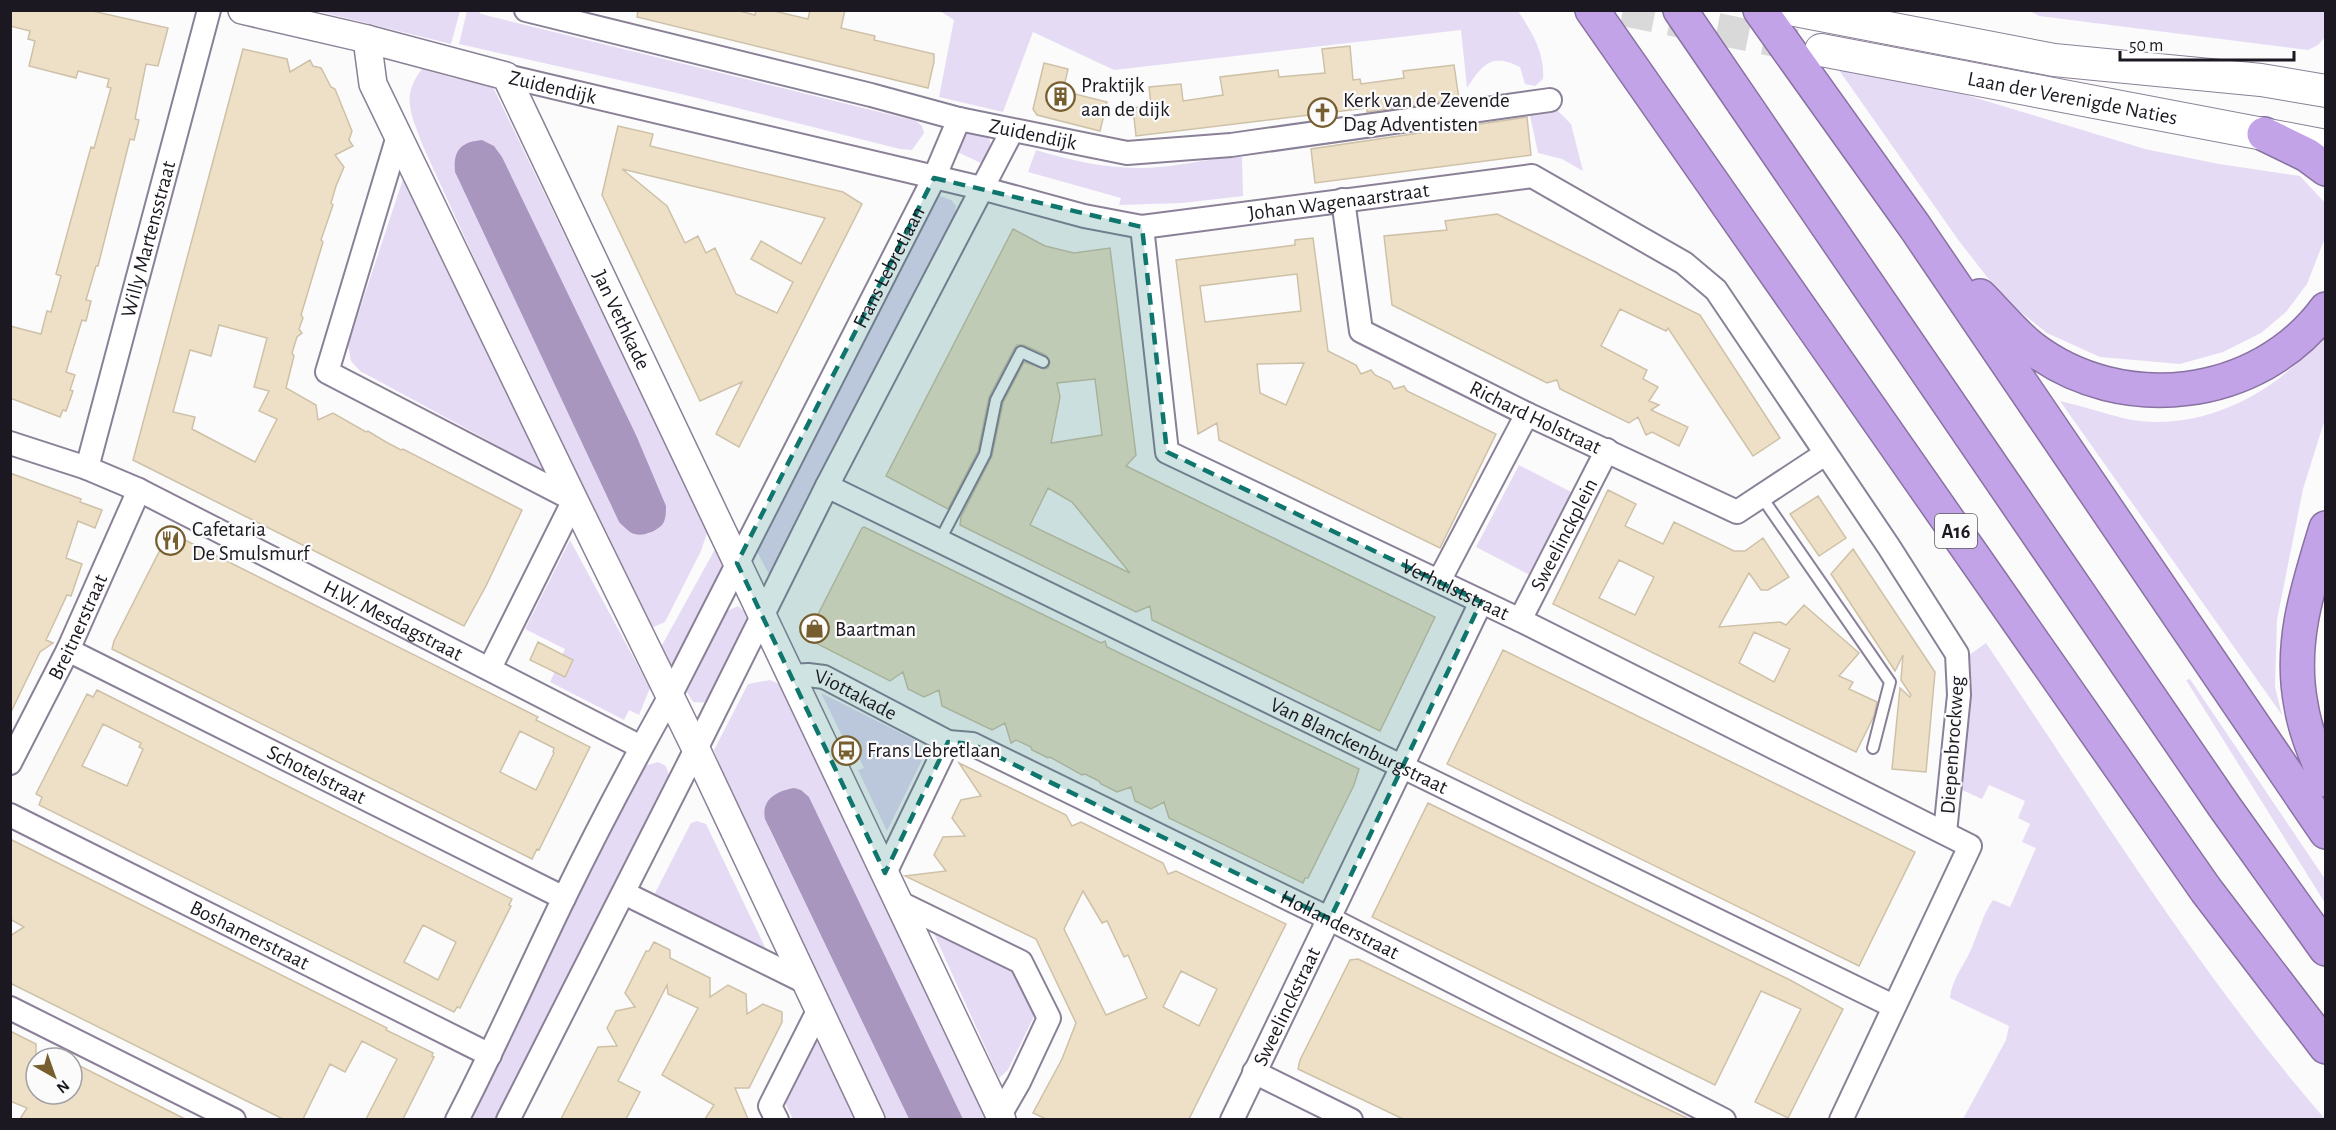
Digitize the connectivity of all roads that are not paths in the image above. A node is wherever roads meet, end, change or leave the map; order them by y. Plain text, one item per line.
1 (209, 10) edge
2 (242, 10) edge
3 (526, 10) edge
4 (1592, 10) edge
5 (1680, 10) edge
6 (1760, 10) edge
7 (1795, 10) edge
8 (368, 39) junction
9 (1821, 50) tunnel mouth
10 (506, 76) junction
11 (2319, 84) edge
12 (1550, 100) dead end
13 (959, 119) junction
14 (1012, 131) junction
15 (2264, 134) junction
16 (399, 136) junction
17 (2325, 146) edge
18 (2325, 169) edge
19 (934, 178) junction
20 (981, 188) junction
21 (1343, 200) junction
22 (1142, 227) junction
23 (1915, 227) junction
24 (1716, 290) joint
25 (2325, 309) edge
26 (1043, 362) dead end
27 (1527, 414) junction
28 (10, 443) edge
29 (1607, 450) junction
30 (1825, 454) junction
31 (87, 468) junction
32 (827, 486) junction
33 (139, 490) junction
34 (1761, 496) junction
35 (574, 500) junction
36 (2325, 528) edge
37 (940, 540) junction
38 (737, 563) junction
39 (1439, 581) junction
40 (1482, 602) junction
41 (762, 615) junction
42 (1520, 620) junction
43 (68, 650) junction
44 (490, 668) junction
45 (790, 676) junction
46 (670, 696) junction
47 (948, 742) junction
48 (641, 747) junction
49 (1873, 748) dead end
50 (696, 749) junction
51 (10, 763) edge
52 (1403, 767) junction
53 (2325, 780) edge
54 (10, 815) edge
55 (2325, 832) edge
56 (1945, 833) junction
57 (885, 873) junction
58 (624, 893) junction
59 (564, 898) junction
60 (898, 902) junction
61 (1330, 920) junction
62 (2325, 949) edge
63 (805, 982) junction
64 (1893, 1006) junction
65 (10, 1008) edge
66 (819, 1009) junction
67 (2325, 1047) edge
68 (490, 1055) junction
69 (1254, 1072) junction
70 (1001, 1117) edge
71 (234, 1119) edge
72 (457, 1119) edge
73 (508, 1119) edge
74 (777, 1119) edge
75 (870, 1119) edge
76 (1232, 1119) edge
77 (1351, 1119) edge
78 (1725, 1119) edge
79 (1841, 1119) edge

1 - 31 street, Willy Martensstraat
2 - 8 street, Zuidendijk
3 - 13 street, Zuidendijk
4 - 67 highway, A16
5 - 62 highway
6 - 23 highway
7 - 11 main road, Laan der Verenigde Naties
8 - 10 street, Zuidendijk
8 - 16 street
9 - 15 main road, Laan der Verenigde Naties
10 - 19 street, Zuidendijk
10 - 38 street, Jan Vethkade
12 - 14 street, Zuidendijk
13 - 14 street, Zuidendijk
13 - 19 street, Frans Lebretlaan
14 - 20 street
15 - 17 main road, Laan der Verenigde Naties
15 - 18 highway
16 - 35 street
16 - 35 street
19 - 20 street, Johan Wagenaarstraat
19 - 38 street, Frans Lebretlaan
20 - 22 street, Johan Wagenaarstraat
20 - 32 street
21 - 22 street, Johan Wagenaarstraat
21 - 24 street, Johan Wagenaarstraat
21 - 27 street, Richard Holstraat
22 - 39 street, Verhulststraat
23 - 25 highway
23 - 55 highway
24 - 30 street, Diepenbrockweg
26 - 37 lane
27 - 29 street, Richard Holstraat
27 - 39 street
28 - 31 street, H.W. Mesdagstraat
29 - 34 street, Richard Holstraat
29 - 42 street, Sweelinckplein
30 - 34 street, Richard Holstraat
30 - 56 street, Diepenbrockweg
31 - 33 street, H.W. Mesdagstraat
32 - 37 street, Van Blanckenburgstraat
32 - 41 street
33 - 43 street, Breitnerstraat
33 - 44 street, H.W. Mesdagstraat
34 - 49 lane
35 - 44 street
35 - 46 street
36 - 53 highway
37 - 52 street, Van Blanckenburgstraat
38 - 41 street, Viottakade
38 - 46 street, Frans Lebretlaan
39 - 40 street, Verhulststraat
40 - 42 street, Verhulststraat
40 - 52 street, Sweelinckstraat
41 - 45 street, Viottakade
41 - 50 street
42 - 56 street, Verhulststraat
43 - 51 street, Breitnerstraat
43 - 59 street, Schotelstraat
44 - 48 street, H.W. Mesdagstraat
45 - 47 street, Viottakade
45 - 57 street, Viottakade
46 - 48 street, Frans Lebretlaan
46 - 50 street
47 - 57 street
47 - 61 street, Hollanderstraat
48 - 59 street, Frans Lebretlaan
50 - 58 street
50 - 63 street
52 - 61 street, Sweelinckstraat
52 - 64 street, Van Blanckenburgstraat
54 - 68 street, Boshamerstraat
56 - 64 street, Diepenbrockweg
57 - 60 street, Viottakade
58 - 63 street
58 - 73 street
59 - 68 street, Frans Lebretlaan
60 - 70 street, Viottakade
60 - 70 street, Viottakade
61 - 69 street, Sweelinckstraat
61 - 78 street, Hollanderstraat
63 - 66 street
64 - 79 street, Diepenbrockweg
65 - 71 street
66 - 74 street
66 - 75 street
68 - 72 street, Frans Lebretlaan
69 - 76 street, Sweelinckstraat
69 - 77 street

